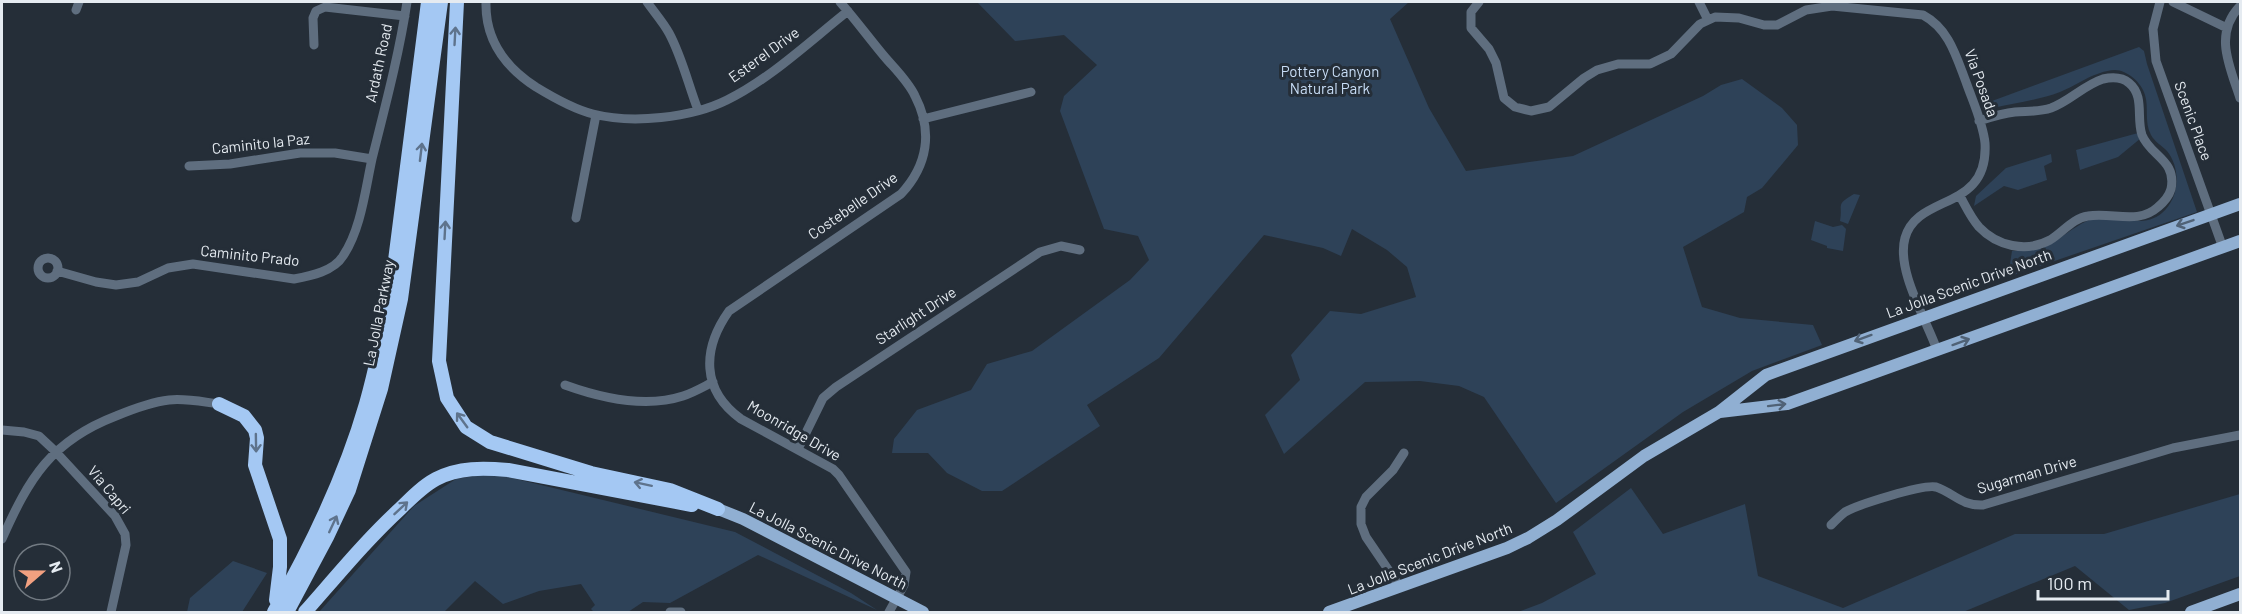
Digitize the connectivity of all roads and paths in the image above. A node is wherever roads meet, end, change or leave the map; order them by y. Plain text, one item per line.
1 (407, 2) edge
2 (428, 2) edge
3 (441, 2) edge
4 (457, 2) edge
5 (486, 2) edge
6 (647, 2) edge
7 (840, 2) edge
8 (1479, 2) edge
9 (1699, 2) edge
10 (2160, 2) edge
11 (2173, 2) edge
12 (2241, 6) edge
13 (848, 11) junction
14 (405, 16) junction
15 (1708, 20) junction
16 (2227, 28) junction
17 (314, 45) dead end
18 (1031, 92) dead end
19 (2241, 98) edge
20 (698, 110) junction
21 (596, 115) junction
22 (923, 119) junction
23 (1979, 121) junction
24 (379, 131) joint
25 (372, 159) junction
26 (189, 166) dead end
27 (1960, 196) junction
28 (2241, 204) edge
29 (2211, 214) junction
30 (576, 218) dead end
31 (2241, 241) edge
32 (2223, 248) junction
33 (1080, 250) dead end
34 (57, 271) dead end
35 (1924, 317) junction
36 (1937, 350) junction
37 (713, 382) junction
38 (565, 386) dead end
39 (219, 404) joint
40 (1719, 412) junction
41 (2, 429) edge
42 (2241, 435) edge
43 (798, 449) junction
44 (55, 451) junction
45 (1404, 453) dead end
46 (718, 509) junction
47 (1831, 525) dead end
48 (2, 539) edge
49 (1401, 587) junction
50 (2241, 594) edge
51 (898, 599) junction
52 (111, 612) edge
53 (279, 612) edge
54 (305, 612) edge
55 (670, 612) edge
56 (681, 612) edge
57 (889, 612) edge
58 (923, 612) edge
59 (1329, 612) edge
60 (2192, 612) edge

1 - 14 street, Ardath Road
2 - 53 highway, La Jolla Parkway
53 -> 3 highway, La Jolla Parkway
46 -> 4 highway
5 - 21 street, Esterel Drive
6 - 20 street
7 - 13 street, Costebelle Drive
8 - 15 street
9 - 15 street
10 - 29 street, Scenic Place
11 - 16 street
12 - 16 street
13 - 20 street, Esterel Drive
13 - 22 street, Costebelle Drive
14 - 17 street
14 - 24 street, Ardath Road
15 - 23 street, Via Posada
16 - 19 street
18 - 22 street
20 - 21 street, Esterel Drive
21 - 30 street
22 - 37 street, Costebelle Drive
23 - 27 street, Via Posada
23 - 27 street
24 - 25 street, Caminito Prado
25 - 26 street, Caminito la Paz
25 - 34 street, Caminito Prado
27 - 35 street, Via Posada
28 - 29 main road, La Jolla Scenic Drive North
29 - 32 street, Scenic Place
29 -> 35 main road, La Jolla Scenic Drive North
31 - 32 main road, La Jolla Scenic Drive North
36 -> 32 main road, La Jolla Scenic Drive North
33 - 43 street, Starlight Drive
35 - 36 street, Via Posada
35 -> 40 main road, La Jolla Scenic Drive North
40 -> 36 main road, La Jolla Scenic Drive North
37 - 38 street
37 - 43 street, Moonridge Drive
39 - 44 street
39 -> 53 highway
40 - 49 main road, La Jolla Scenic Drive North
41 - 44 street, Via Capri
42 - 47 street, Sugarman Drive
43 - 51 street, Moonridge Drive
44 - 48 street
44 - 52 street, Via Capri
45 - 49 street
46 - 51 main road, La Jolla Scenic Drive North
54 -> 46 highway
49 - 59 main road, La Jolla Scenic Drive North
50 - 60 main road
51 - 57 street
51 - 58 main road, La Jolla Scenic Drive North
55 - 56 street

